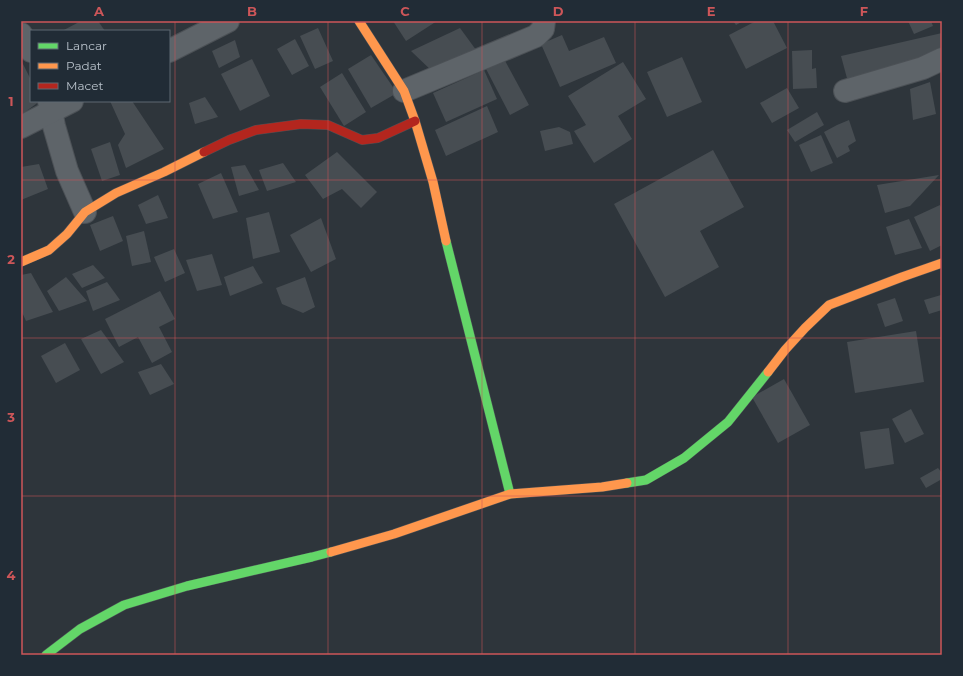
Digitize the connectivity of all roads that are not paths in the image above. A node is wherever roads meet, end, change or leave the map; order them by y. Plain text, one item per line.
1 (228, 21) edge
2 (359, 21) edge
3 (544, 21) edge
4 (21, 34) edge
5 (30, 49) edge
6 (170, 50) edge
7 (942, 59) edge
8 (404, 91) junction
9 (845, 91) dead end
10 (68, 102) edge
11 (50, 106) edge
12 (415, 121) junction
13 (21, 127) edge
14 (84, 212) junction
15 (21, 262) edge
16 (942, 263) edge
17 (510, 494) junction
18 (46, 655) edge

1 - 6 street
2 - 8 street
3 - 8 street
4 - 5 street
7 - 9 street
8 - 12 street
10 - 11 street
11 - 13 street
11 - 14 street
12 - 14 street
12 - 17 street
14 - 15 street
16 - 17 street
17 - 18 street

